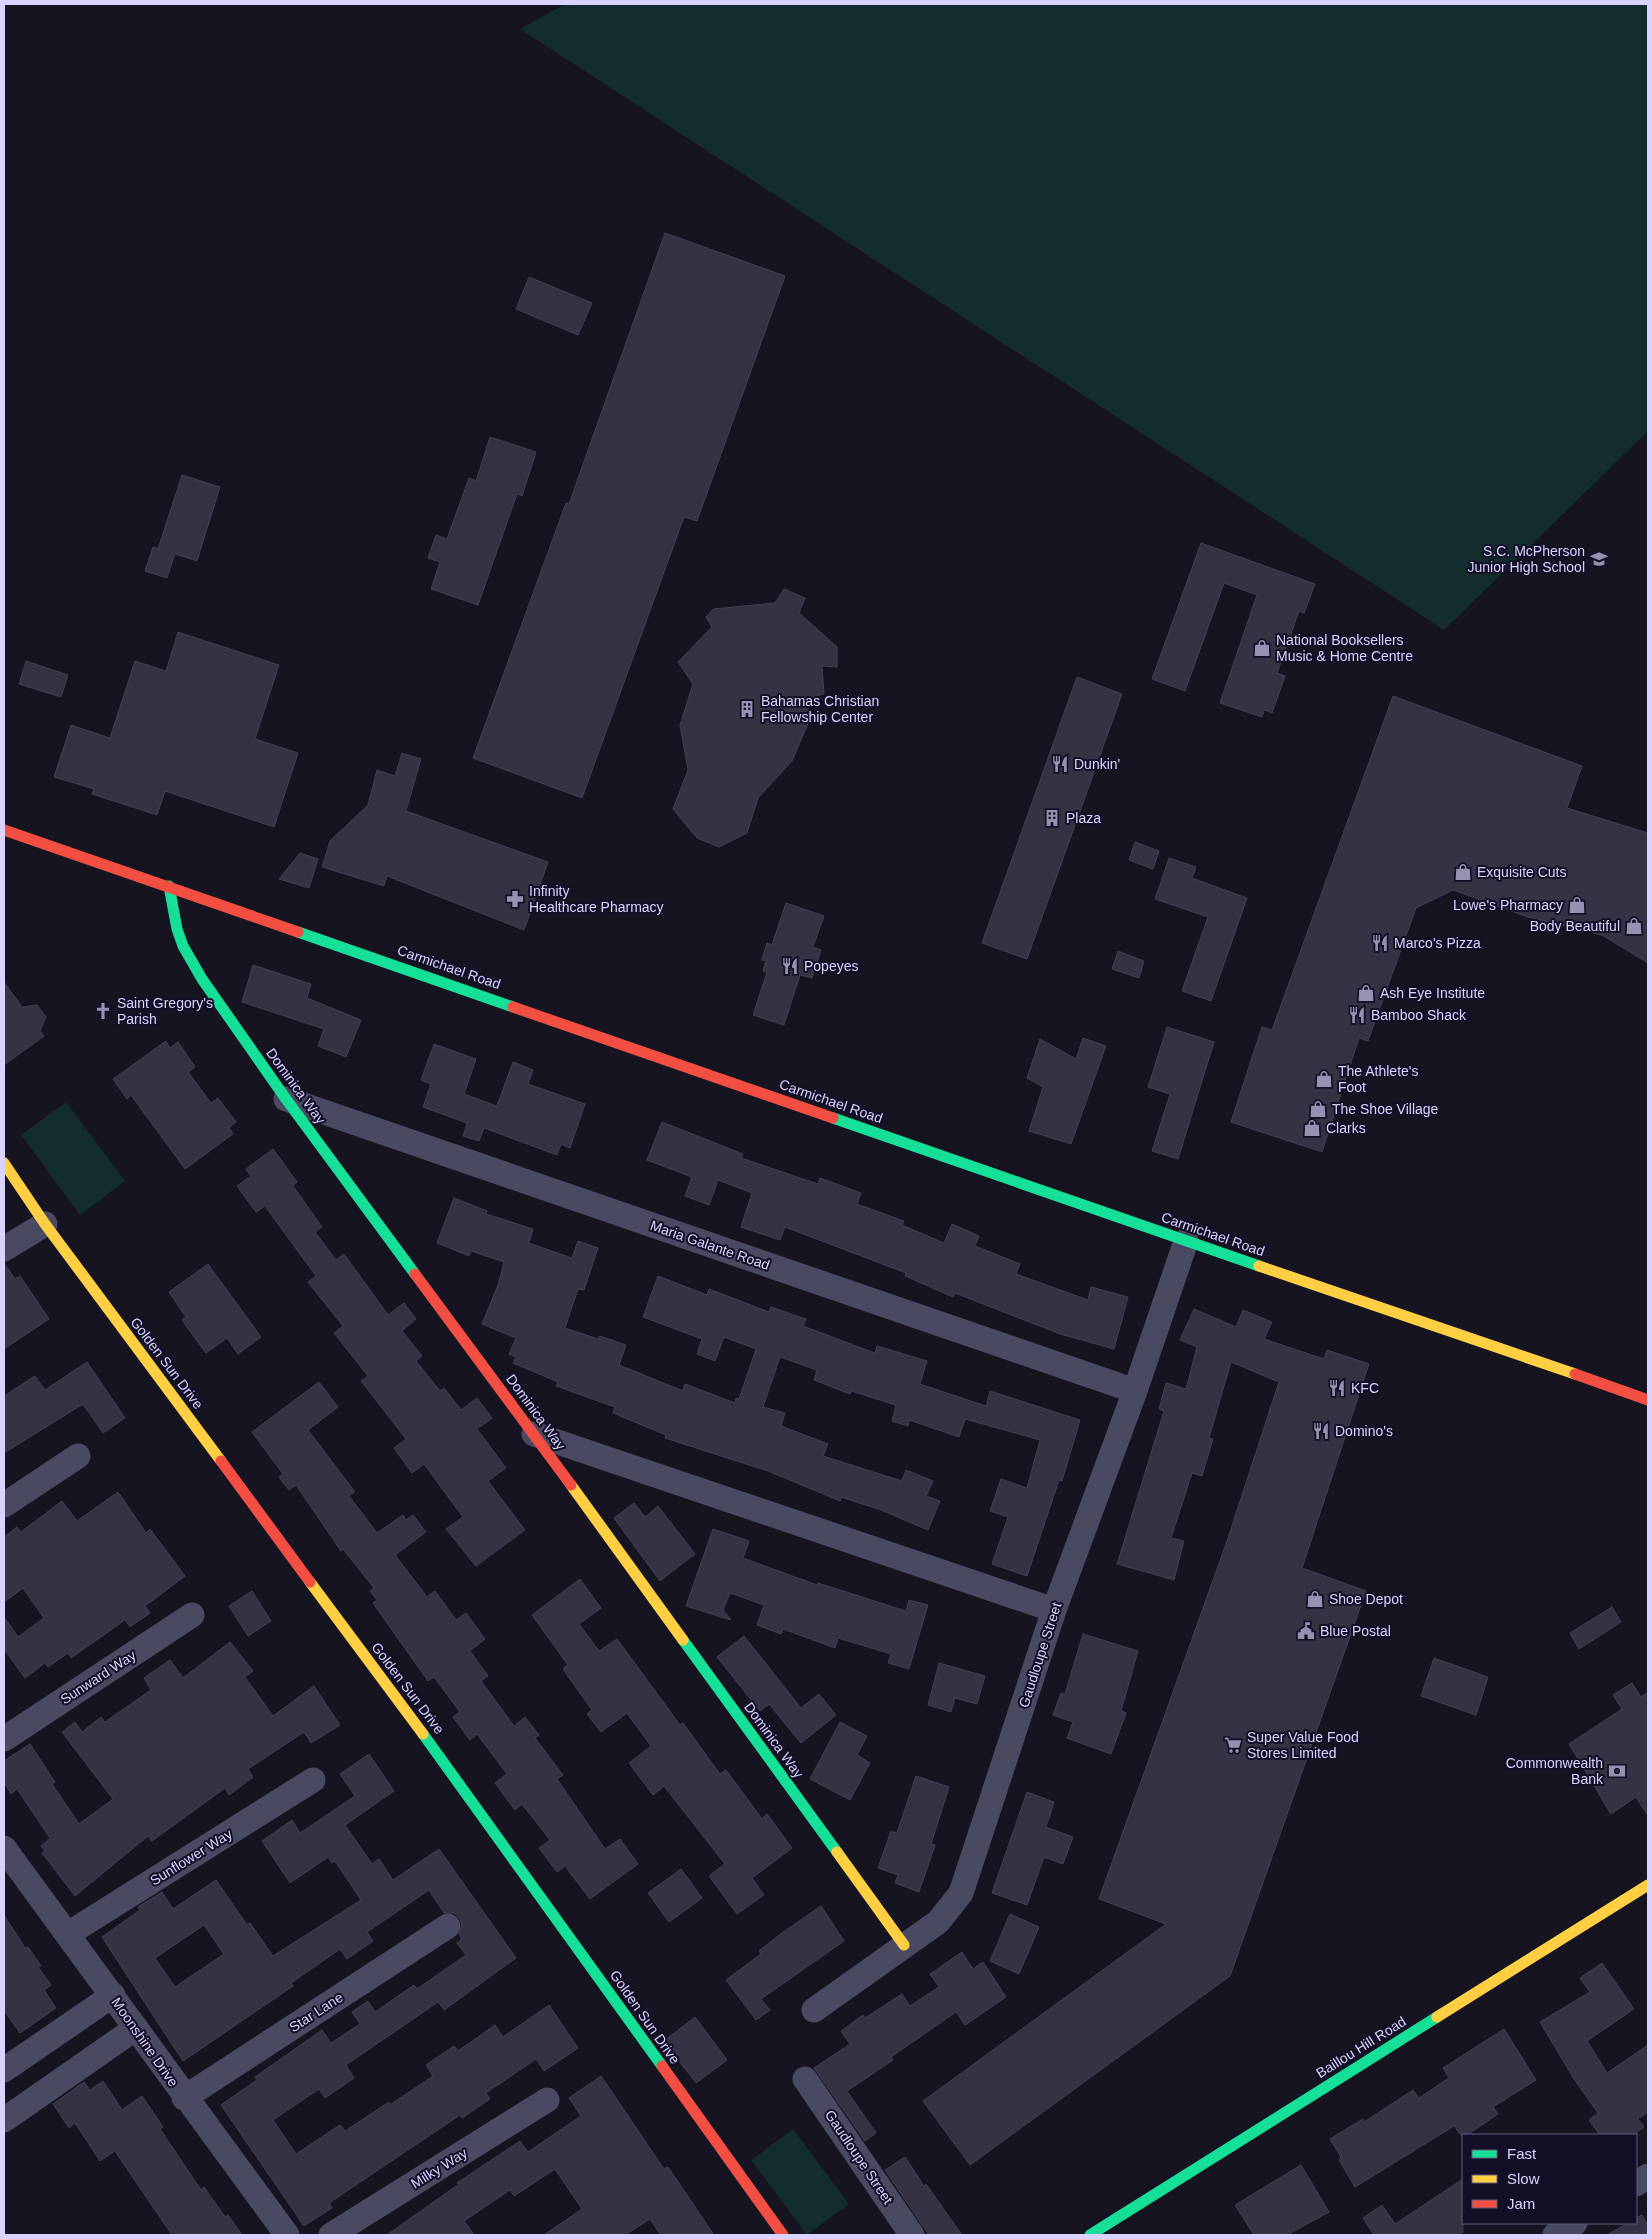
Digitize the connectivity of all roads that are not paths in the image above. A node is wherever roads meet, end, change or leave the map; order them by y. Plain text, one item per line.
1 (4, 830) edge
2 (169, 886) junction
3 (286, 1099) junction
4 (4, 1163) edge
5 (45, 1224) junction
6 (1186, 1241) junction
7 (4, 1249) edge
8 (1135, 1391) junction
9 (1648, 1400) edge
10 (534, 1434) junction
11 (78, 1456) dead end
12 (4, 1505) edge
13 (1054, 1610) junction
14 (192, 1615) dead end
15 (4, 1739) edge
16 (313, 1780) dead end
17 (4, 1848) edge
18 (1648, 1885) edge
19 (448, 1926) dead end
20 (68, 1934) junction
21 (904, 1945) junction
22 (113, 1996) junction
23 (814, 2010) dead end
24 (136, 2028) junction
25 (4, 2070) edge
26 (805, 2079) dead end
27 (184, 2098) junction
28 (547, 2100) dead end
29 (4, 2120) edge
30 (1648, 2176) edge
31 (1637, 2183) edge
32 (1572, 2224) edge
33 (287, 2235) edge
34 (331, 2235) edge
35 (783, 2235) edge
36 (912, 2235) edge
37 (1090, 2235) edge
38 (1555, 2235) edge

1 - 2 street, Carmichael Road
2 - 3 street, Dominica Way
2 - 6 street, Carmichael Road
3 - 8 street, Maria Galante Road
3 - 10 street, Dominica Way
4 - 5 street, Golden Sun Drive
5 - 7 street
5 - 35 street, Golden Sun Drive
6 - 8 street, Gaudloupe Street
6 - 9 street, Carmichael Road
8 - 13 street, Gaudloupe Street
10 - 13 street
10 - 21 street, Dominica Way
11 - 12 street
13 - 21 street, Gaudloupe Street
14 - 15 street, Sunward Way
16 - 20 street, Sunflower Way
17 - 20 street, Moonshine Drive
18 - 37 street, Baillou Hill Road
19 - 27 street, Star Lane
20 - 22 street, Moonshine Drive
21 - 23 street, Gaudloupe Street
22 - 24 street, Moonshine Drive
22 - 25 street
24 - 27 street, Moonshine Drive
24 - 29 street
26 - 36 street, Gaudloupe Street
27 - 33 street, Moonshine Drive
28 - 34 street, Milky Way
30 - 31 street
32 - 38 street

